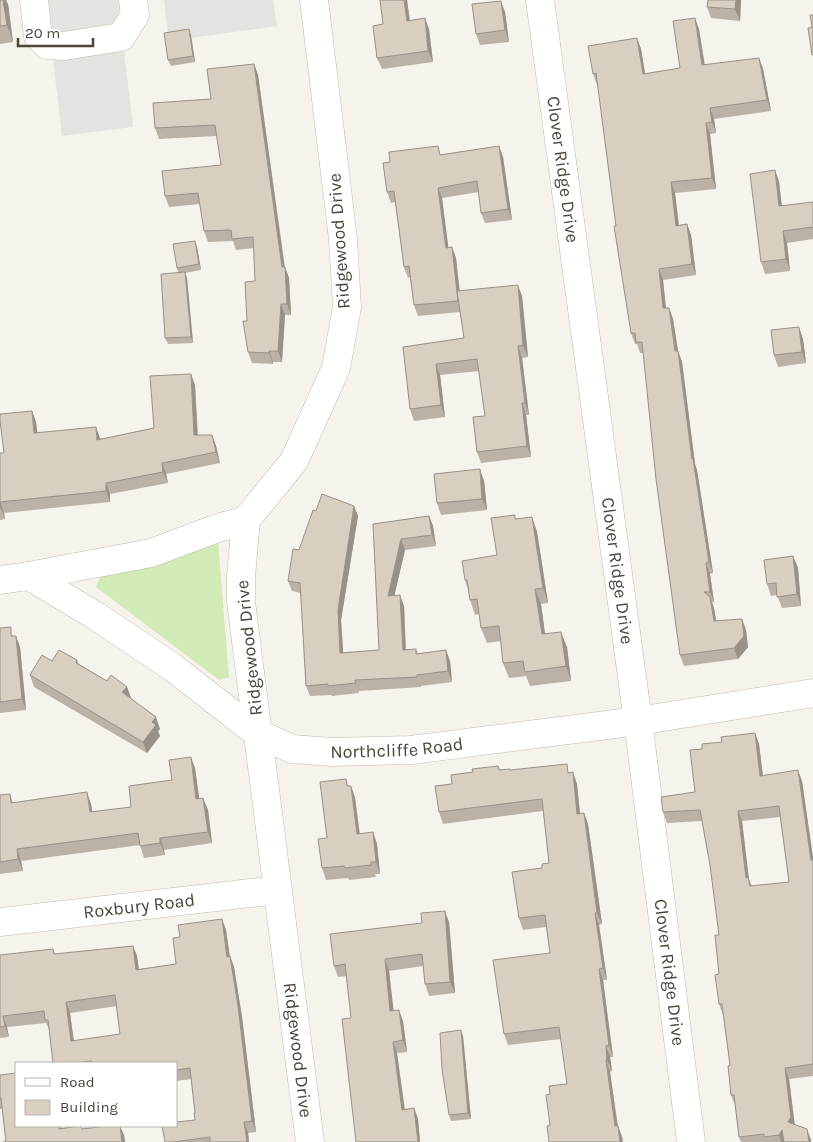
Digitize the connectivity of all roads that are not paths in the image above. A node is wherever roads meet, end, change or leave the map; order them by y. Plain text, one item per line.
1 (34, 0) edge
2 (133, 0) edge
3 (314, 0) edge
4 (540, 0) edge
5 (246, 520) junction
6 (30, 576) junction
7 (0, 580) edge
8 (813, 693) edge
9 (638, 721) junction
10 (257, 733) junction
11 (277, 890) junction
12 (0, 922) edge
13 (310, 1142) edge
14 (691, 1142) edge

1 - 2 street
3 - 5 street, Ridgewood Drive
4 - 9 street, Clover Ridge Drive
5 - 6 street
5 - 10 street, Ridgewood Drive
6 - 7 street
6 - 10 street, Northcliffe Road
8 - 9 street, Northcliffe Road
9 - 10 street, Northcliffe Road
9 - 14 street, Clover Ridge Drive
10 - 11 street, Ridgewood Drive
11 - 12 street, Roxbury Road
11 - 13 street, Ridgewood Drive

